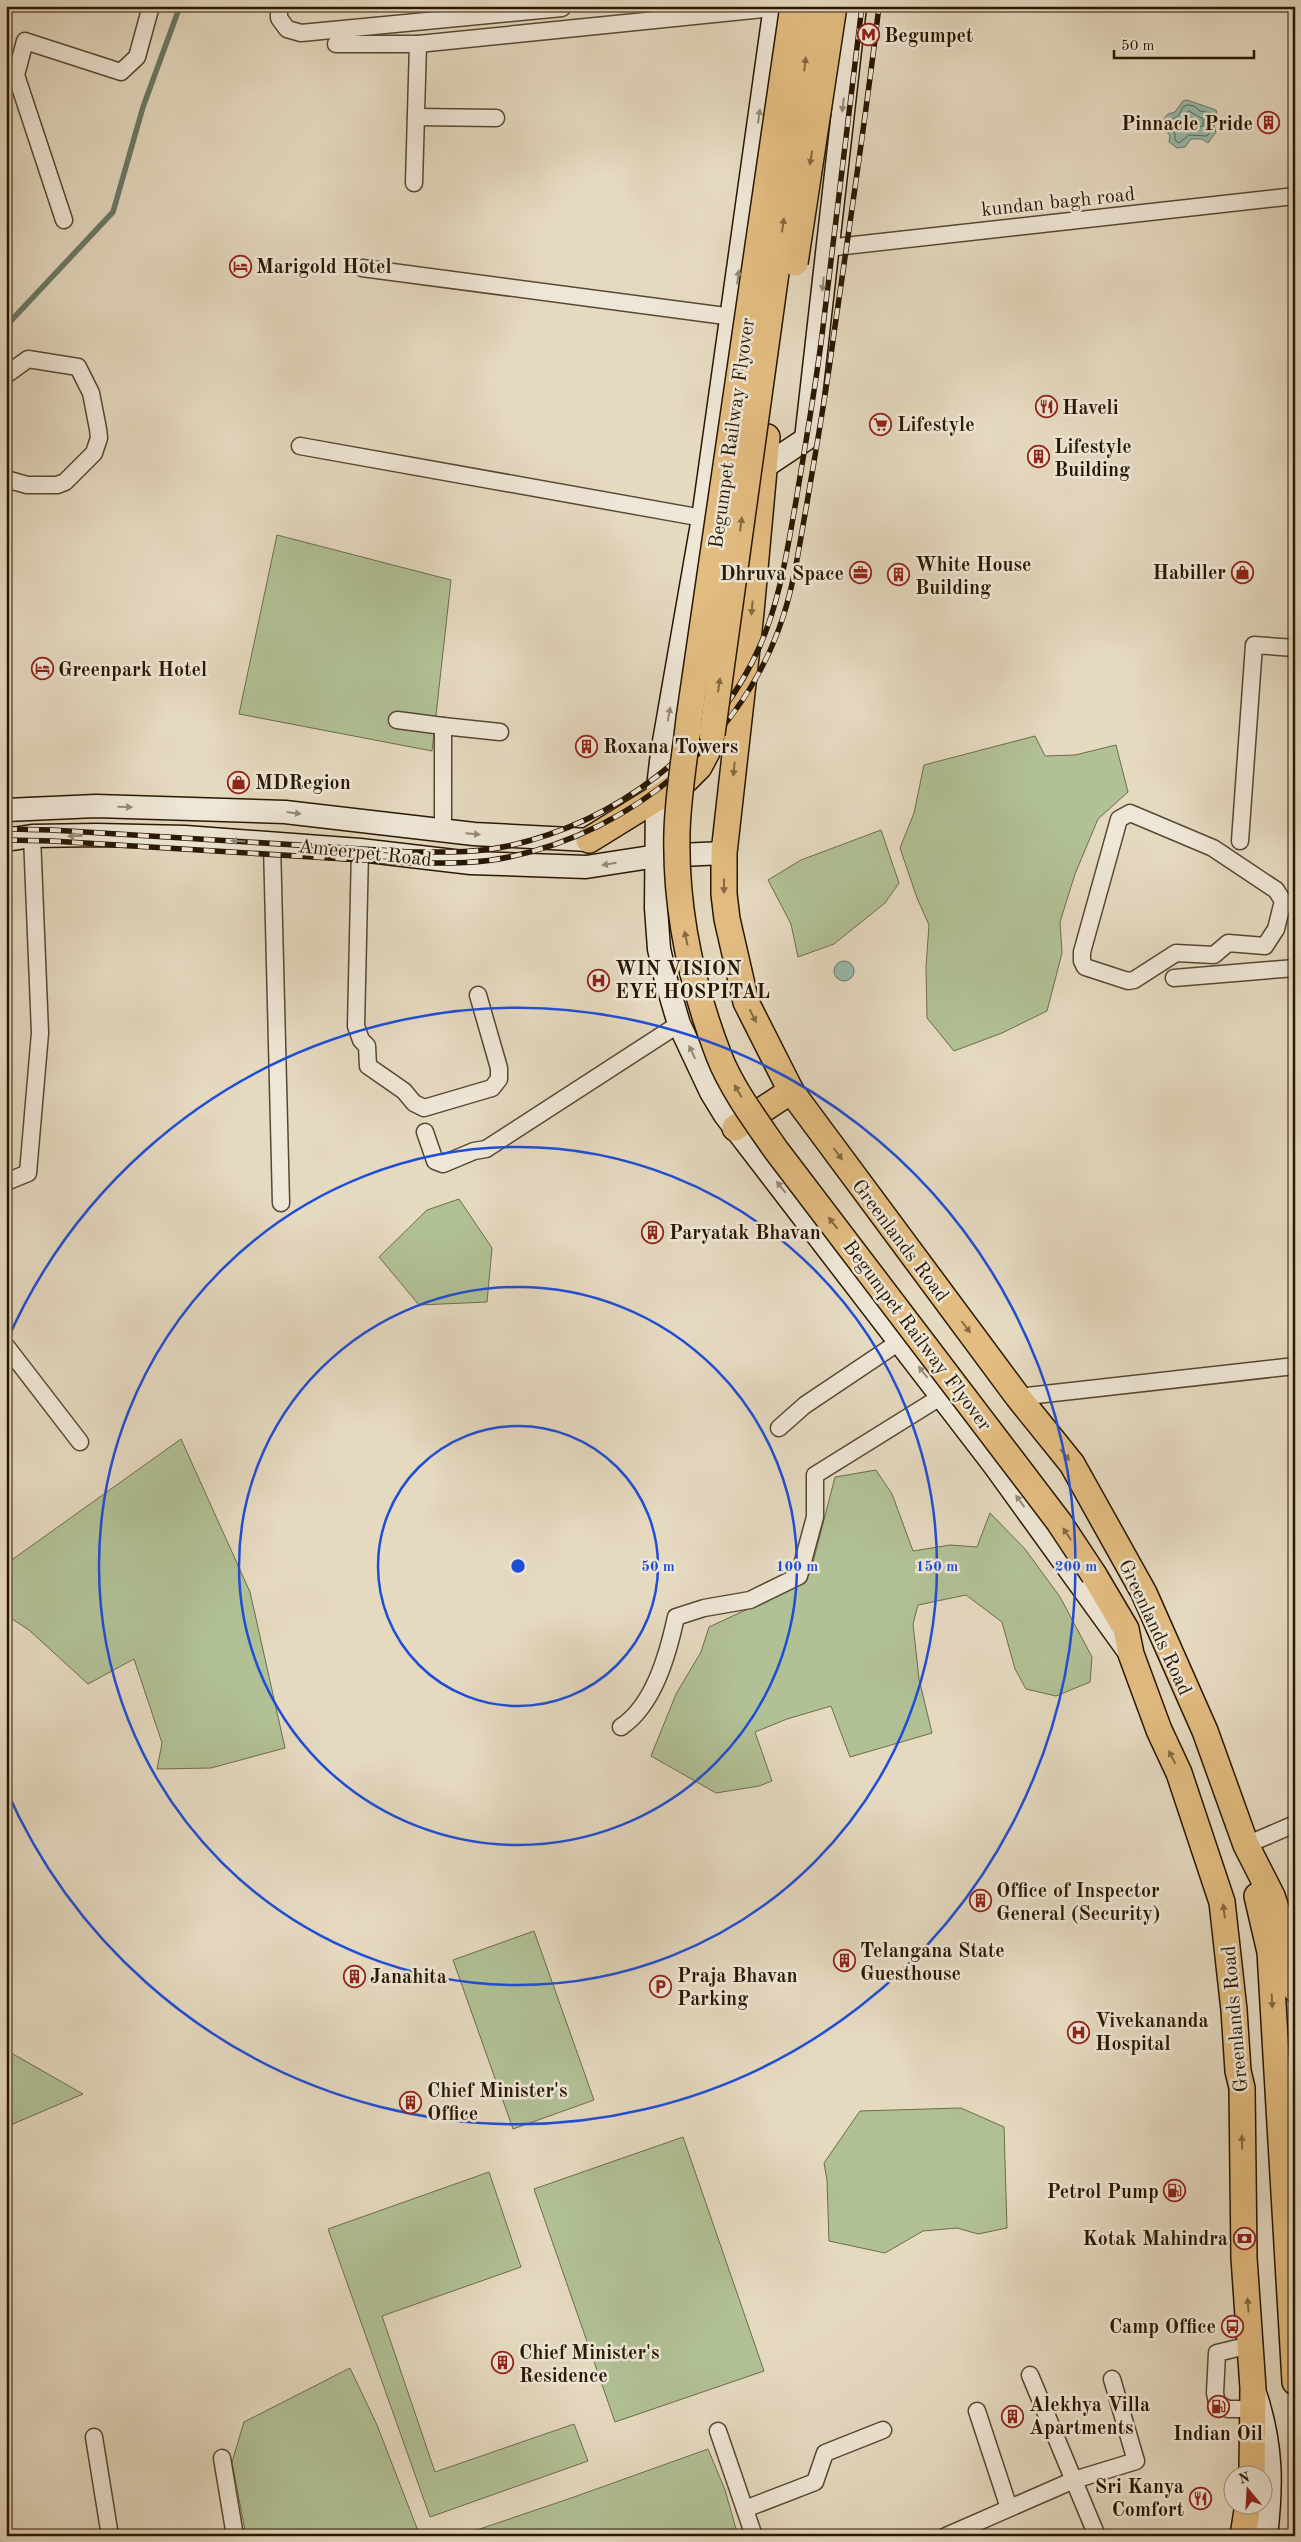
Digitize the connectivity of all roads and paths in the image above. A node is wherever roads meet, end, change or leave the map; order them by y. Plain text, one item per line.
1 (151, 6) edge
2 (279, 6) edge
3 (775, 6) edge
4 (793, 6) edge
5 (812, 6) edge
6 (562, 7) edge
7 (848, 8) edge
8 (479, 16) junction
9 (563, 30) junction
10 (490, 37) junction
11 (336, 44) dead end
12 (418, 44) junction
13 (416, 117) junction
14 (496, 118) dead end
15 (414, 183) dead end
16 (1295, 196) edge
17 (64, 220) dead end
18 (827, 248) junction
19 (362, 268) dead end
20 (733, 316) junction
21 (6, 375) edge
22 (767, 437) joint
23 (300, 446) dead end
24 (764, 467) junction
25 (6, 479) edge
26 (703, 518) junction
27 (1295, 648) edge
28 (397, 720) dead end
29 (443, 726) junction
30 (500, 732) dead end
31 (657, 796) junction
32 (6, 810) edge
33 (443, 831) junction
34 (32, 836) junction
35 (6, 840) edge
36 (588, 840) joint
37 (1240, 841) dead end
38 (272, 844) junction
39 (360, 850) junction
40 (724, 853) junction
41 (657, 856) junction
42 (1176, 953) junction
43 (1295, 968) edge
44 (478, 995) dead end
45 (679, 1024) junction
46 (791, 1092) junction
47 (735, 1128) junction
48 (425, 1132) dead end
49 (6, 1182) edge
50 (281, 1203) dead end
51 (899, 1342) junction
52 (6, 1346) edge
53 (1295, 1366) edge
54 (942, 1396) junction
55 (1018, 1397) junction
56 (779, 1428) dead end
57 (80, 1442) dead end
58 (1131, 1654) junction
59 (621, 1727) dead end
60 (1295, 1824) edge
61 (1246, 1845) junction
62 (1295, 1989) edge
63 (1250, 2345) junction
64 (1030, 2375) dead end
65 (1112, 2380) dead end
66 (1295, 2382) edge
67 (1254, 2399) junction
68 (977, 2411) dead end
69 (718, 2430) dead end
70 (883, 2430) dead end
71 (94, 2437) dead end
72 (222, 2458) dead end
73 (1252, 2464) edge
74 (1074, 2480) junction
75 (1010, 2508) junction
76 (745, 2509) junction
77 (1246, 2514) edge
78 (110, 2536) edge
79 (235, 2536) edge
80 (754, 2536) edge
81 (946, 2536) edge
82 (1097, 2536) edge
83 (1243, 2536) edge
84 (1266, 2536) edge

1 - 17 street
2 - 8 street
3 - 7 street
3 - 9 street
20 -> 3 street, Greenlands Road
58 -> 4 main road, Begumpet Railway Flyover, bridge
31 -> 5 main road, bridge
6 - 8 street
6 - 9 street
7 -> 18 street
7 -> 22 main road, Begumpet Railway Flyover, bridge
8 - 10 street
9 - 10 street
10 - 12 street
11 - 12 street
12 - 13 street
13 - 14 street
13 - 15 street
16 - 18 street, kundan bagh road
18 -> 24 street
19 - 20 street
20 - 26 street, Greenlands Road
21 - 25 street
22 - 24 main road, Greenlands Road
23 - 26 street
24 -> 40 main road, Greenlands Road
31 -> 26 street, Greenlands Road
27 - 37 street
28 - 29 street
29 - 30 street
29 - 33 street
31 - 36 main road
31 - 41 street, Greenlands Road
32 -> 33 street, Ameerpet Road
33 -> 36 street, Ameerpet Road
34 - 35 street, Ameerpet Road
38 -> 34 street, Ameerpet Road
34 - 49 street
38 - 39 street, Ameerpet Road
38 - 50 street
41 -> 39 street, Ameerpet Road
39 - 44 street
40 - 41 street, Ameerpet Road
40 -> 46 main road, Greenlands Road
41 - 45 street, Greenlands Road
42 - 42 street
42 - 43 street
47 -> 45 street, Greenlands Road
45 - 48 street
46 - 47 main road
46 -> 55 main road, Greenlands Road
51 -> 47 street, Greenlands Road
54 -> 51 street, Greenlands Road
51 - 56 street
52 - 57 street
53 - 55 street
58 -> 54 street, Greenlands Road
54 - 59 street
55 -> 61 main road, Greenlands Road
63 -> 58 main road, Greenlands Road
60 - 61 street
61 - 62 main road, Greenlands Road
61 -> 66 main road
63 - 67 main road, Greenlands Road
63 - 67 street
64 - 74 street
65 - 74 street
67 - 73 main road, Greenlands Road
67 - 84 street, Greenlands Road
68 - 75 street
69 - 76 street
70 - 76 street
71 - 78 street
72 - 79 street
74 - 75 street
74 - 82 street
75 - 81 street
76 - 80 street
77 - 83 main road

